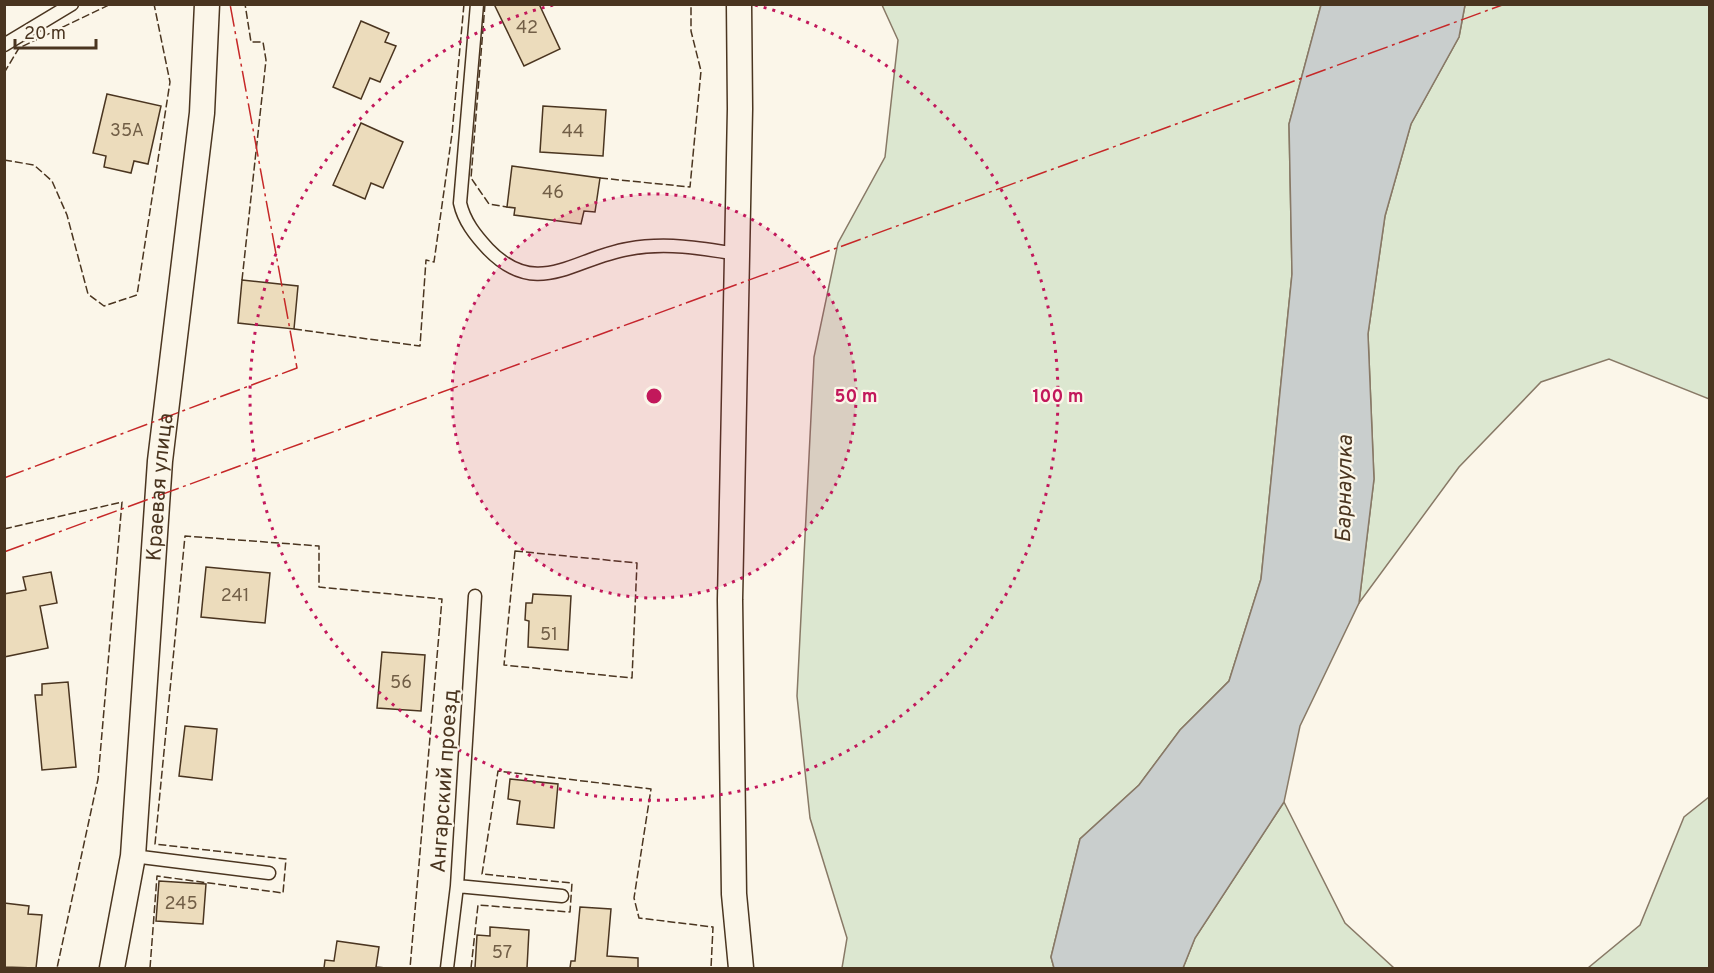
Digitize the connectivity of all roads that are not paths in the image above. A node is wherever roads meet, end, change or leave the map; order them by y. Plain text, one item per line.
1 (72, 4) edge
2 (207, 4) edge
3 (477, 4) edge
4 (739, 4) edge
5 (4, 45) edge
6 (737, 254) junction
7 (475, 596) dead end
8 (133, 856) junction
9 (269, 873) dead end
10 (457, 885) junction
11 (562, 896) dead end
12 (112, 969) edge
13 (447, 969) edge
14 (741, 969) edge

1 - 5 lane
2 - 8 street, Краевая улица
3 - 6 lane
4 - 6 street
6 - 14 street
7 - 10 lane, Ангарский проезд
8 - 9 lane
8 - 12 street, Краевая улица
10 - 11 lane
10 - 13 lane, Ангарский проезд

